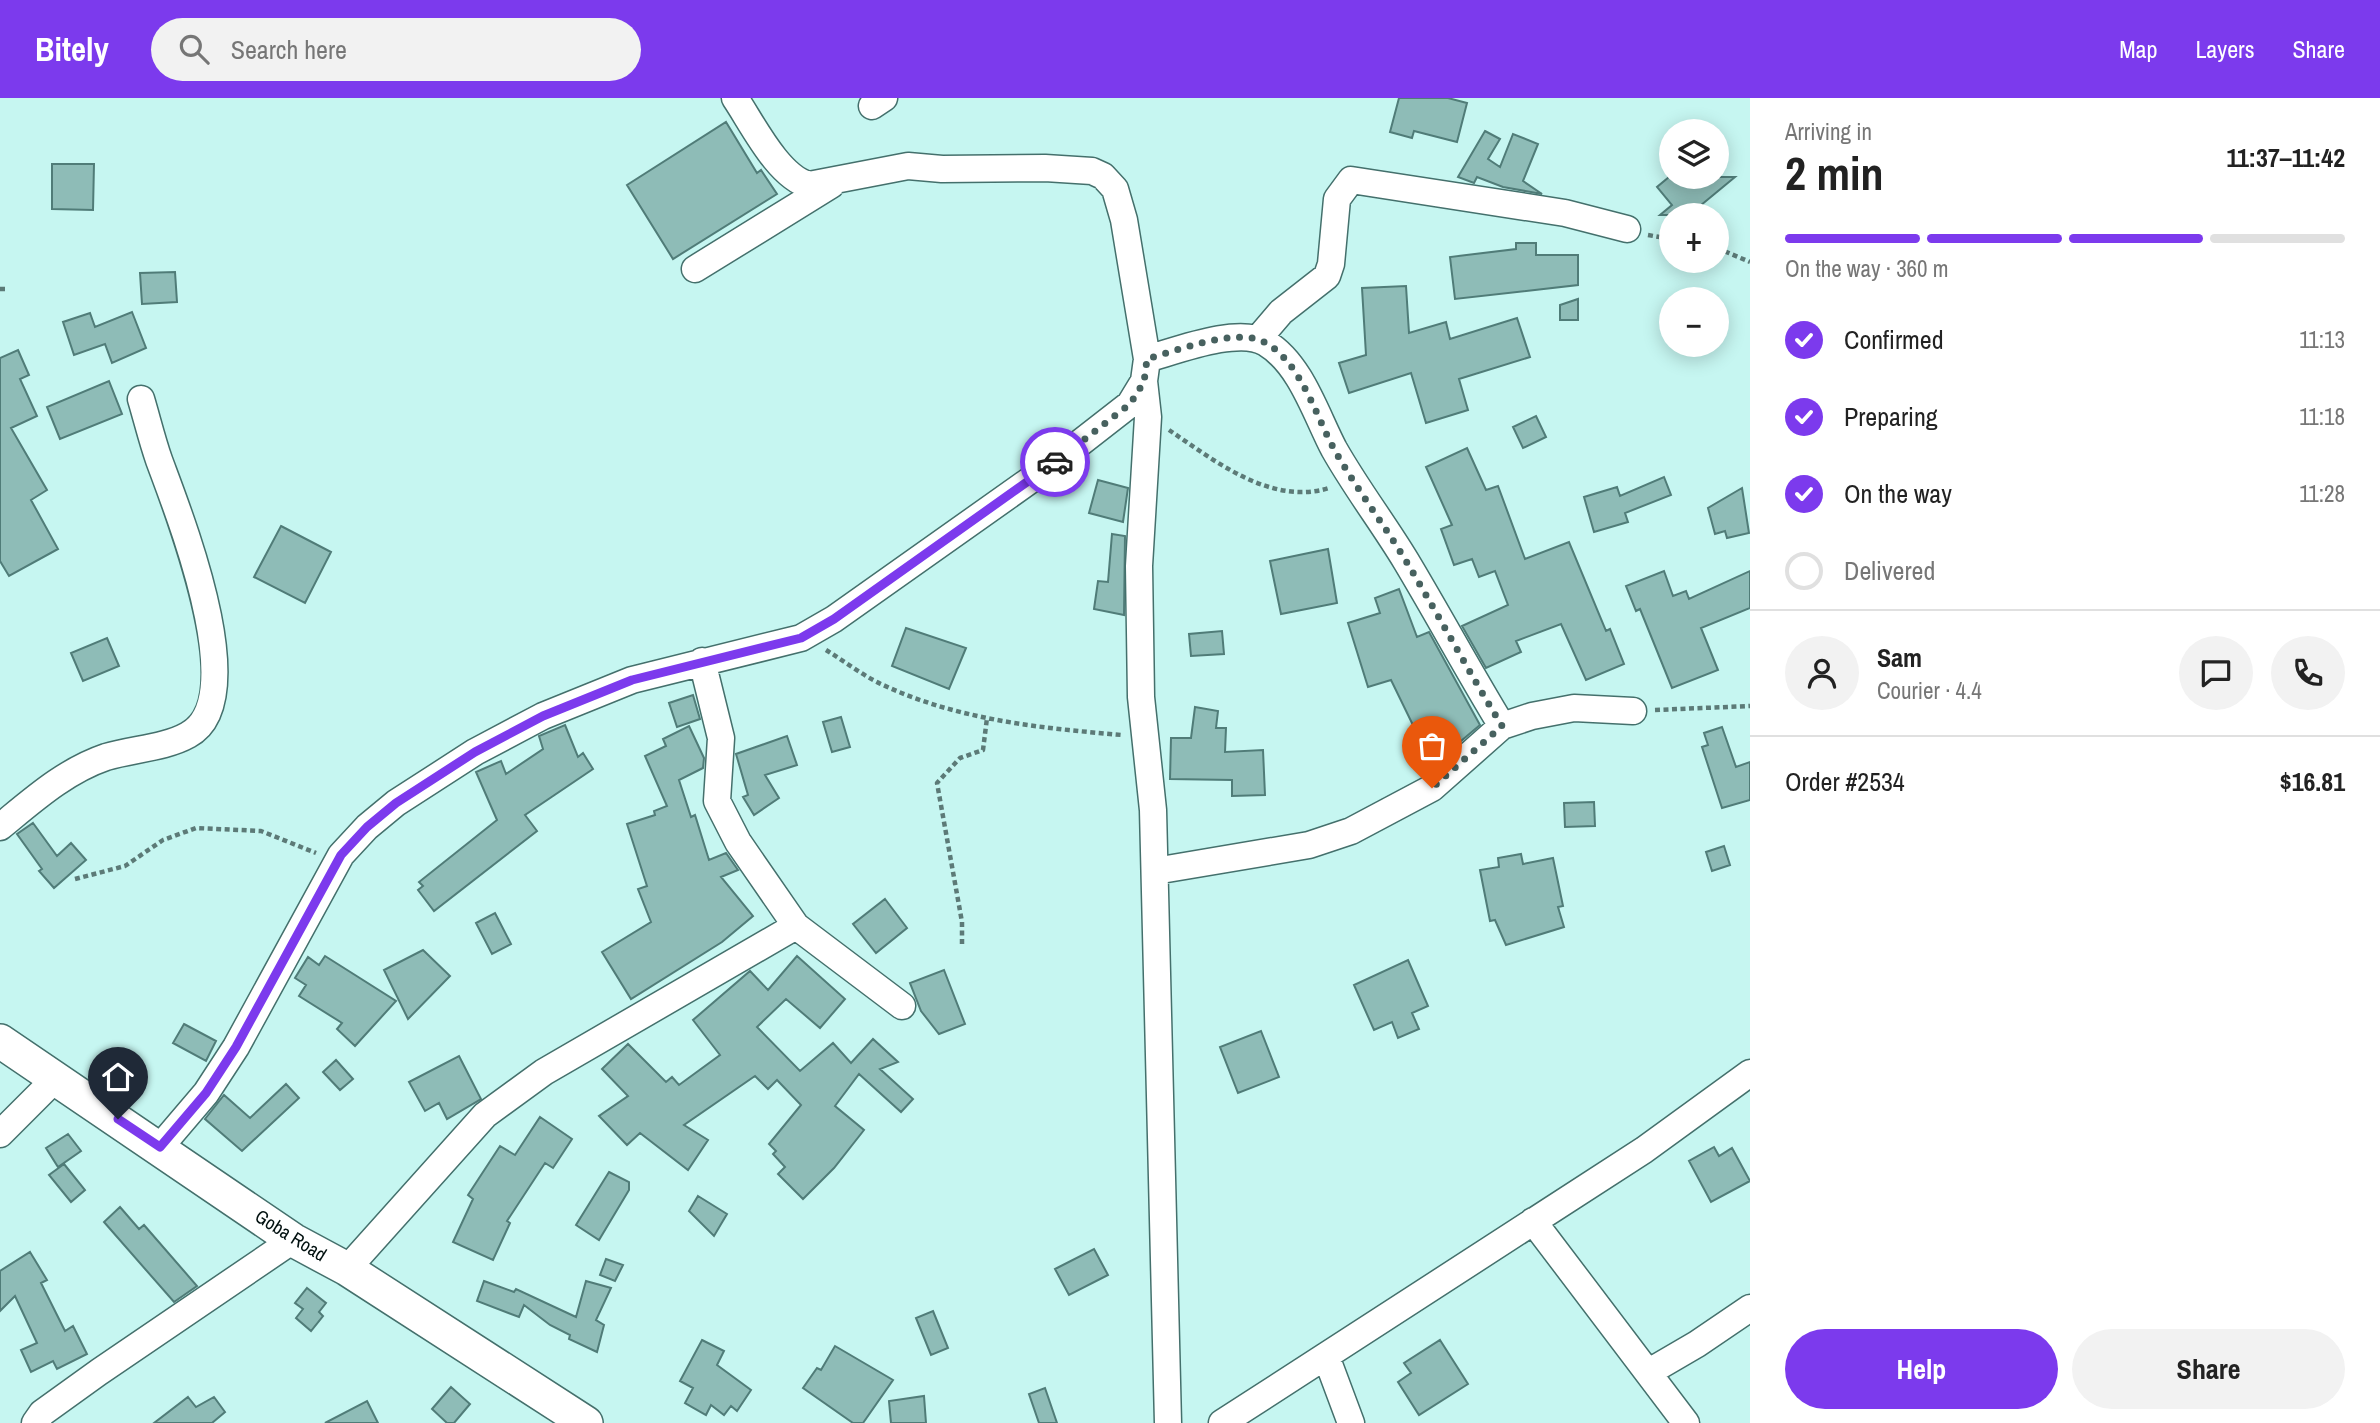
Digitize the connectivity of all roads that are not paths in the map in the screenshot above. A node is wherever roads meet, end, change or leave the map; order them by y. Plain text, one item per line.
1 (735, 98) edge
2 (836, 182) junction
3 (1628, 229) dead end
4 (695, 269) dead end
5 (1258, 339) junction
6 (1146, 370) junction
7 (141, 399) dead end
8 (702, 661) junction
9 (1633, 711) road end
10 (1502, 726) junction
11 (0, 827) edge
12 (1155, 871) junction
13 (796, 926) junction
14 (902, 1006) dead end
15 (0, 1041) edge
16 (1750, 1073) edge
17 (57, 1077) junction
18 (0, 1134) edge
19 (160, 1147) junction
20 (1533, 1222) junction
21 (293, 1240) junction
22 (347, 1269) junction
23 (1750, 1308) edge
24 (1326, 1356) junction
25 (1649, 1372) junction
26 (35, 1423) edge
27 (586, 1423) edge
28 (1168, 1423) edge
29 (1222, 1423) edge
30 (1351, 1423) edge
31 (1686, 1423) edge

1 - 2 street
2 - 4 street
2 - 6 street
3 - 5 street
5 - 6 street
5 - 10 street
6 - 8 street
6 - 12 street
7 - 11 street
8 - 13 street
8 - 19 street
9 - 10 street
10 - 12 street
12 - 28 street
13 - 14 street
13 - 22 street
15 - 17 main road, Goba Road
16 - 20 street
17 - 18 street
17 - 19 main road, Goba Road
19 - 21 main road, Goba Road
20 - 24 street
20 - 25 street
21 - 22 main road, Goba Road
21 - 26 street
22 - 27 main road, Goba Road
23 - 25 street
24 - 29 street
24 - 30 street
25 - 31 street

